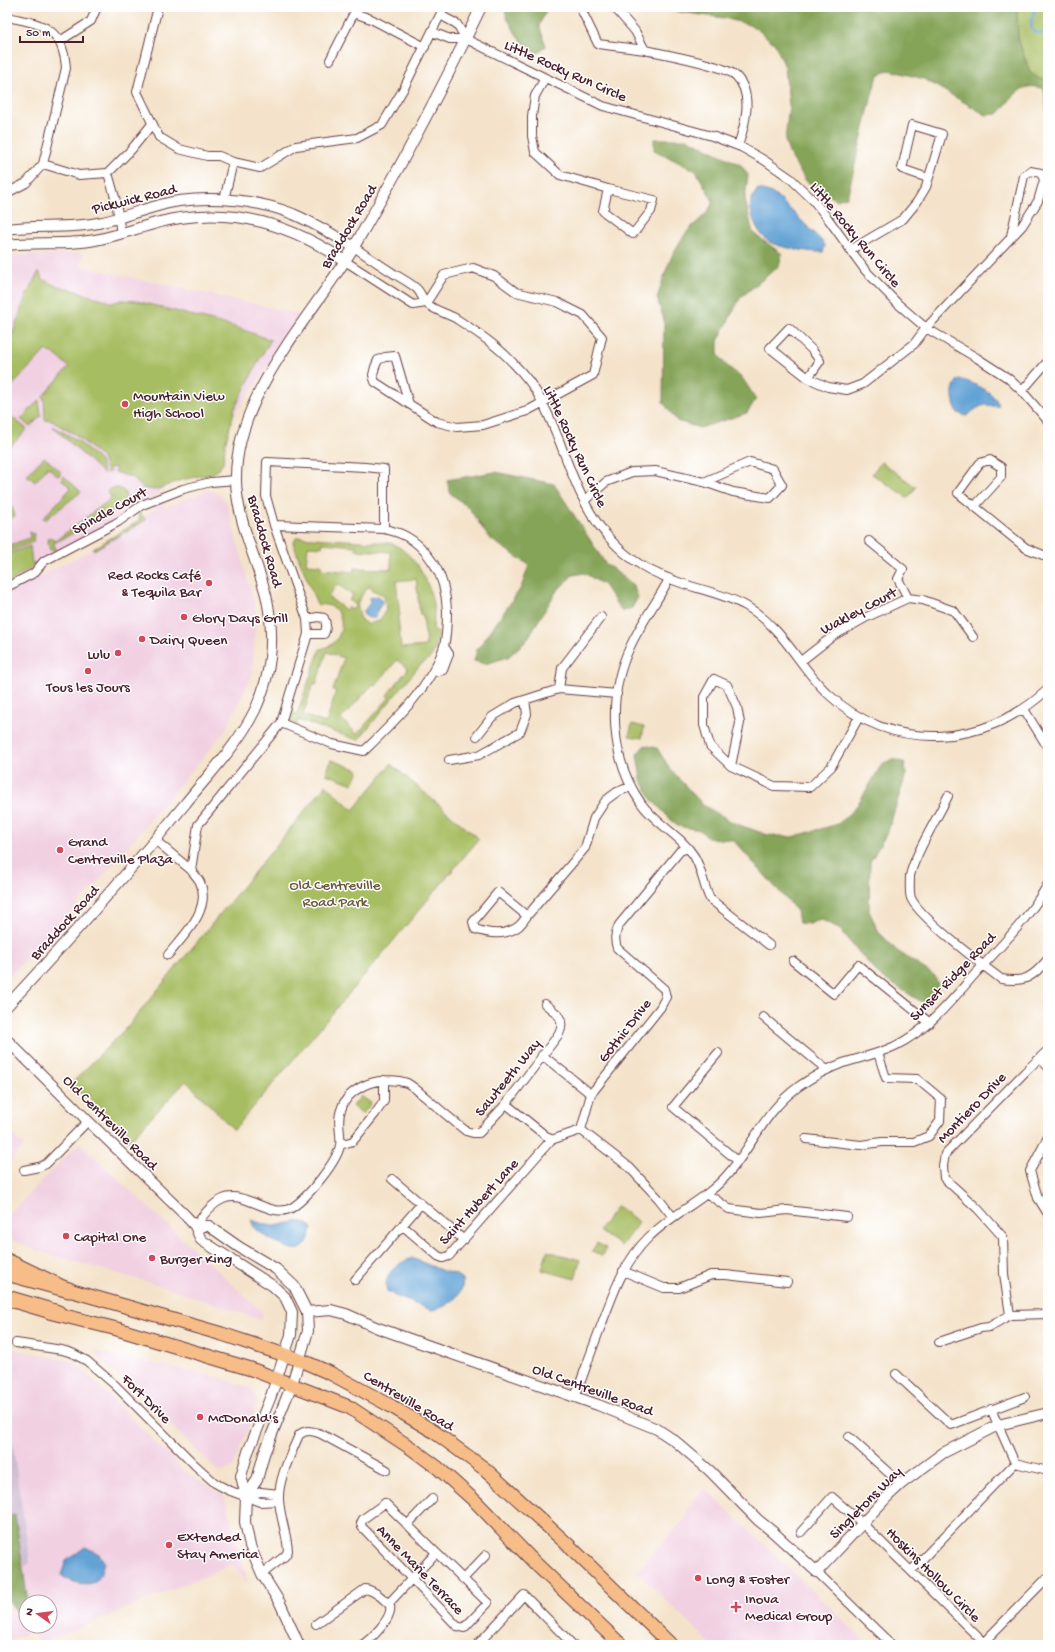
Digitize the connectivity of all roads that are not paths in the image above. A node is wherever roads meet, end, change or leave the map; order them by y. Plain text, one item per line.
1 (97, 7) edge
2 (158, 7) edge
3 (444, 7) edge
4 (481, 7) edge
5 (580, 7) edge
6 (614, 7) edge
7 (440, 16) junction
8 (7, 17) edge
9 (432, 32) junction
10 (466, 39) junction
11 (60, 41) junction
12 (425, 47) junction
13 (645, 50) junction
14 (330, 60) dead end
15 (545, 78) junction
16 (152, 124) junction
17 (738, 146) junction
18 (233, 162) junction
19 (43, 164) junction
20 (108, 173) junction
21 (928, 178) junction
22 (608, 189) junction
23 (7, 193) edge
24 (224, 200) junction
25 (119, 217) junction
26 (7, 229) edge
27 (122, 234) junction
28 (1011, 236) junction
29 (7, 245) edge
30 (354, 248) junction
31 (850, 250) junction
32 (345, 262) junction
33 (426, 303) junction
34 (926, 328) junction
35 (1048, 361) edge
36 (808, 378) junction
37 (1022, 391) junction
38 (543, 403) junction
39 (409, 404) junction
40 (1048, 420) edge
41 (236, 480) junction
42 (704, 482) junction
43 (584, 501) junction
44 (974, 507) junction
45 (274, 525) junction
46 (384, 529) junction
47 (869, 541) dead end
48 (1048, 557) edge
49 (669, 579) junction
50 (7, 587) edge
51 (908, 598) junction
52 (601, 617) dead end
53 (307, 619) junction
54 (308, 634) junction
55 (973, 638) dead end
56 (801, 661) junction
57 (1048, 688) edge
58 (559, 689) junction
59 (617, 694) junction
60 (526, 700) junction
61 (1024, 709) junction
62 (859, 717) junction
63 (281, 724) junction
64 (477, 736) dead end
65 (1048, 748) edge
66 (449, 760) dead end
67 (731, 766) junction
68 (630, 786) junction
69 (948, 796) dead end
70 (155, 840) junction
71 (688, 848) junction
72 (191, 870) junction
73 (1048, 884) edge
74 (527, 916) junction
75 (769, 945) dead end
76 (168, 955) dead end
77 (1048, 959) edge
78 (793, 961) dead end
79 (983, 966) junction
80 (545, 1004) dead end
81 (7, 1006) edge
82 (763, 1017) dead end
83 (930, 1023) junction
84 (7, 1040) edge
85 (1048, 1050) edge
86 (718, 1053) dead end
87 (878, 1053) junction
88 (542, 1056) junction
89 (1040, 1058) junction
90 (1048, 1067) edge
91 (827, 1070) junction
92 (384, 1080) junction
93 (591, 1094) junction
94 (506, 1104) junction
95 (88, 1122) junction
96 (581, 1130) junction
97 (1048, 1137) edge
98 (806, 1139) dead end
99 (551, 1140) junction
100 (340, 1145) junction
101 (1044, 1150) edge
102 (738, 1161) junction
103 (24, 1170) dead end
104 (392, 1179) dead end
105 (708, 1194) junction
106 (421, 1204) junction
107 (1048, 1214) edge
108 (673, 1217) junction
109 (847, 1218) dead end
110 (195, 1226) junction
111 (403, 1226) junction
112 (464, 1240) junction
113 (7, 1260) edge
114 (623, 1271) junction
115 (7, 1273) edge
116 (355, 1280) dead end
117 (787, 1282) dead end
118 (69, 1290) junction
119 (7, 1298) edge
120 (7, 1305) edge
121 (307, 1312) junction
122 (58, 1313) junction
123 (1048, 1314) edge
124 (1010, 1315) junction
125 (939, 1342) dead end
126 (16, 1343) dead end
127 (285, 1355) junction
128 (300, 1360) junction
129 (896, 1374) dead end
130 (277, 1378) junction
131 (292, 1384) junction
132 (575, 1397) junction
133 (1025, 1397) dead end
134 (991, 1409) junction
135 (1048, 1412) edge
136 (998, 1425) junction
137 (849, 1437) dead end
138 (1015, 1463) junction
139 (387, 1470) dead end
140 (1048, 1471) edge
141 (900, 1484) junction
142 (246, 1496) junction
143 (279, 1498) junction
144 (432, 1499) dead end
145 (862, 1523) junction
146 (407, 1525) junction
147 (801, 1532) dead end
148 (436, 1553) junction
149 (486, 1555) dead end
150 (911, 1571) junction
151 (817, 1572) junction
152 (262, 1574) junction
153 (1048, 1577) edge
154 (412, 1579) junction
155 (463, 1579) junction
156 (389, 1603) junction
157 (316, 1624) dead end
158 (983, 1644) edge
159 (299, 1645) edge
160 (362, 1645) edge
161 (477, 1645) edge
162 (574, 1645) edge
163 (621, 1645) edge
164 (671, 1645) edge
165 (892, 1645) edge

1 - 11 street
2 - 16 street
3 - 7 street
4 - 10 street, Braddock Road
5 - 13 street
6 - 13 street
7 - 9 street
7 - 10 street
8 - 11 street
9 - 10 street
9 - 12 street
10 - 15 street, Little Rocky Run Circle
10 - 30 street, Braddock Road
11 - 19 street
12 - 14 street
12 - 18 street
13 - 17 street
15 - 17 street, Little Rocky Run Circle
15 - 22 street
16 - 18 street
16 - 20 street
17 - 31 street, Little Rocky Run Circle
18 - 24 street
19 - 20 street
19 - 23 street
20 - 25 street
21 - 21 street
21 - 31 street
22 - 22 street
24 - 25 street, Pickwick Road
24 - 30 street, Pickwick Road
25 - 26 street, Pickwick Road
25 - 27 street
27 - 29 street, Pickwick Road
27 - 32 street, Pickwick Road
28 - 28 street
28 - 34 street
30 - 32 street, Braddock Road
30 - 33 street, Little Rocky Run Circle
31 - 34 street, Little Rocky Run Circle
32 - 33 street, Little Rocky Run Circle
32 - 41 street, Braddock Road
33 - 38 street, Little Rocky Run Circle
33 - 38 street
34 - 36 street
34 - 37 street, Little Rocky Run Circle
35 - 37 street
36 - 36 street
37 - 40 street, Little Rocky Run Circle
38 - 39 street
38 - 43 street, Little Rocky Run Circle
39 - 39 street
41 - 50 street, Spindle Court
41 - 70 street, Braddock Road
42 - 42 street
42 - 43 street
43 - 49 street, Little Rocky Run Circle
44 - 44 street
44 - 48 street
45 - 46 street
45 - 46 street
45 - 53 street
46 - 63 street
47 - 51 street, Wakley Court
49 - 56 street, Little Rocky Run Circle
49 - 59 street
51 - 55 street, Wakley Court
51 - 56 street, Wakley Court
52 - 58 street
53 - 54 street
53 - 54 street
54 - 63 street
56 - 62 street, Little Rocky Run Circle
57 - 61 street, Little Rocky Run Circle
58 - 59 street
58 - 60 street
59 - 68 street
60 - 64 street
60 - 66 street
61 - 62 street, Little Rocky Run Circle
61 - 65 street
62 - 67 street
63 - 72 street
67 - 67 street
68 - 71 street
68 - 74 street
69 - 79 street
70 - 72 street
70 - 81 street, Braddock Road
71 - 75 street
71 - 93 street, Gothic Drive
72 - 76 street
73 - 79 street, Sunset Ridge Road
74 - 74 street
77 - 79 street
78 - 83 street
79 - 83 street, Sunset Ridge Road
80 - 88 street, Sawteeth Way
82 - 91 street
83 - 87 street, Sunset Ridge Road
84 - 95 street, Old Centreville Road
85 - 89 street, Montiero Drive
86 - 102 street
87 - 91 street, Sunset Ridge Road
87 - 98 street
88 - 93 street
88 - 94 street, Sawteeth Way
89 - 90 street
89 - 124 street, Montiero Drive
91 - 102 street, Sunset Ridge Road
92 - 94 street, Sawteeth Way
92 - 100 street
92 - 100 street, Sawteeth Way
93 - 96 street, Gothic Drive
94 - 99 street
95 - 103 street
95 - 110 street, Old Centreville Road
96 - 99 street
96 - 108 street
97 - 101 street
99 - 112 street, Saint Hubert Lane
100 - 110 street, Sawteeth Way
101 - 107 street
102 - 105 street, Sunset Ridge Road
104 - 106 street
105 - 108 street, Sunset Ridge Road
105 - 109 street
106 - 111 street
106 - 112 street
108 - 114 street, Sunset Ridge Road
110 - 121 street
110 - 127 street, Old Centreville Road
111 - 112 street, Saint Hubert Lane
111 - 116 street
113 - 118 highway, Centreville Road
114 - 117 street
114 - 132 street, Sunset Ridge Road
115 - 118 highway
118 - 127 highway, Centreville Road
119 - 122 highway
120 - 122 highway
121 - 128 street
121 - 132 street, Old Centreville Road
122 - 130 highway
123 - 124 street
124 - 125 street
126 - 142 street, Fort Drive
127 - 128 highway, Centreville Road
127 - 130 street, Old Centreville Road
128 - 131 street
128 - 164 highway, Centreville Road
129 - 134 street
130 - 131 highway
130 - 142 street, Old Centreville Road
131 - 142 street
131 - 163 highway
132 - 151 street, Old Centreville Road
133 - 134 street
134 - 136 street
135 - 136 street, Singletons Way
136 - 138 street
136 - 141 street, Singletons Way
137 - 141 street
138 - 140 street
138 - 150 street
139 - 143 street
141 - 145 street, Singletons Way
142 - 143 street
142 - 152 street, Old Centreville Road
143 - 152 street
144 - 146 street
145 - 147 street, Hoskins Hollow Circle
145 - 150 street, Hoskins Hollow Circle
145 - 151 street, Singletons Way
146 - 148 street, Anne Marie Terrace
146 - 154 street, Anne Marie Terrace
148 - 154 street
148 - 155 street, Anne Marie Terrace
149 - 155 street
150 - 158 street, Hoskins Hollow Circle
151 - 165 street, Old Centreville Road
152 - 159 street, Old Centreville Road
153 - 158 street
154 - 155 street, Anne Marie Terrace
154 - 156 street
156 - 157 street
156 - 160 street
161 - 162 street

